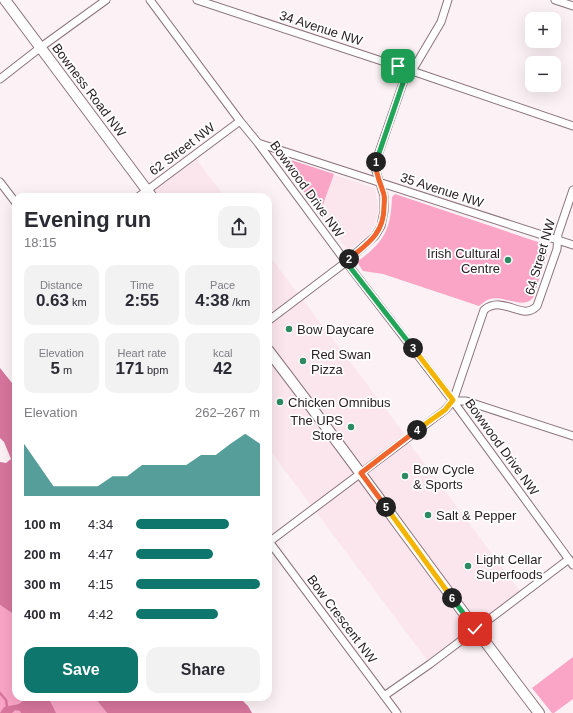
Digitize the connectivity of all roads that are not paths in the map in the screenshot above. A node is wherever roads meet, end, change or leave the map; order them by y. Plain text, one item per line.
1 (5, 0) edge
2 (106, 0) edge
3 (150, 0) edge
4 (197, 0) edge
5 (448, 0) edge
6 (555, 0) edge
7 (573, 6) edge
8 (41, 47) junction
9 (412, 71) junction
10 (0, 79) edge
11 (240, 121) junction
12 (573, 126) edge
13 (258, 142) junction
14 (0, 182) edge
15 (379, 182) junction
16 (573, 190) edge
17 (149, 193) edge
18 (151, 193) edge
19 (12, 198) edge
20 (557, 240) junction
21 (573, 245) edge
22 (346, 262) junction
23 (272, 318) edge
24 (272, 355) edge
25 (453, 400) junction
26 (573, 436) edge
27 (361, 473) junction
28 (272, 539) edge
29 (272, 545) edge
30 (571, 562) edge
31 (475, 629) junction
32 (384, 696) junction
33 (397, 713) edge
34 (539, 713) edge

1 - 8 street, Bowness Road NW
2 - 8 street
3 - 11 street, Bowwood Drive NW
4 - 9 street, 34 Avenue NW
5 - 9 street
6 - 7 street
8 - 10 street
8 - 17 street, Bowness Road NW
9 - 12 street, 34 Avenue NW
9 - 15 street
11 - 13 street, Bowwood Drive NW
11 - 18 street, 62 Street NW
13 - 15 street, 35 Avenue NW
13 - 22 street, Bowwood Drive NW
14 - 19 street
15 - 20 street, 35 Avenue NW
15 - 22 street
16 - 20 street, 64 Street NW
20 - 21 street, 35 Avenue NW
20 - 25 street, 64 Street NW
22 - 23 street
22 - 25 street, Bowwood Drive NW
24 - 27 street
25 - 26 street
25 - 27 street, 64 Street NW
25 - 30 street, Bowwood Drive NW
27 - 28 street, 64 Street NW
27 - 31 street
29 - 32 street, Bow Crescent NW
30 - 31 street
31 - 32 street
31 - 34 street
32 - 33 street, Bow Crescent NW

